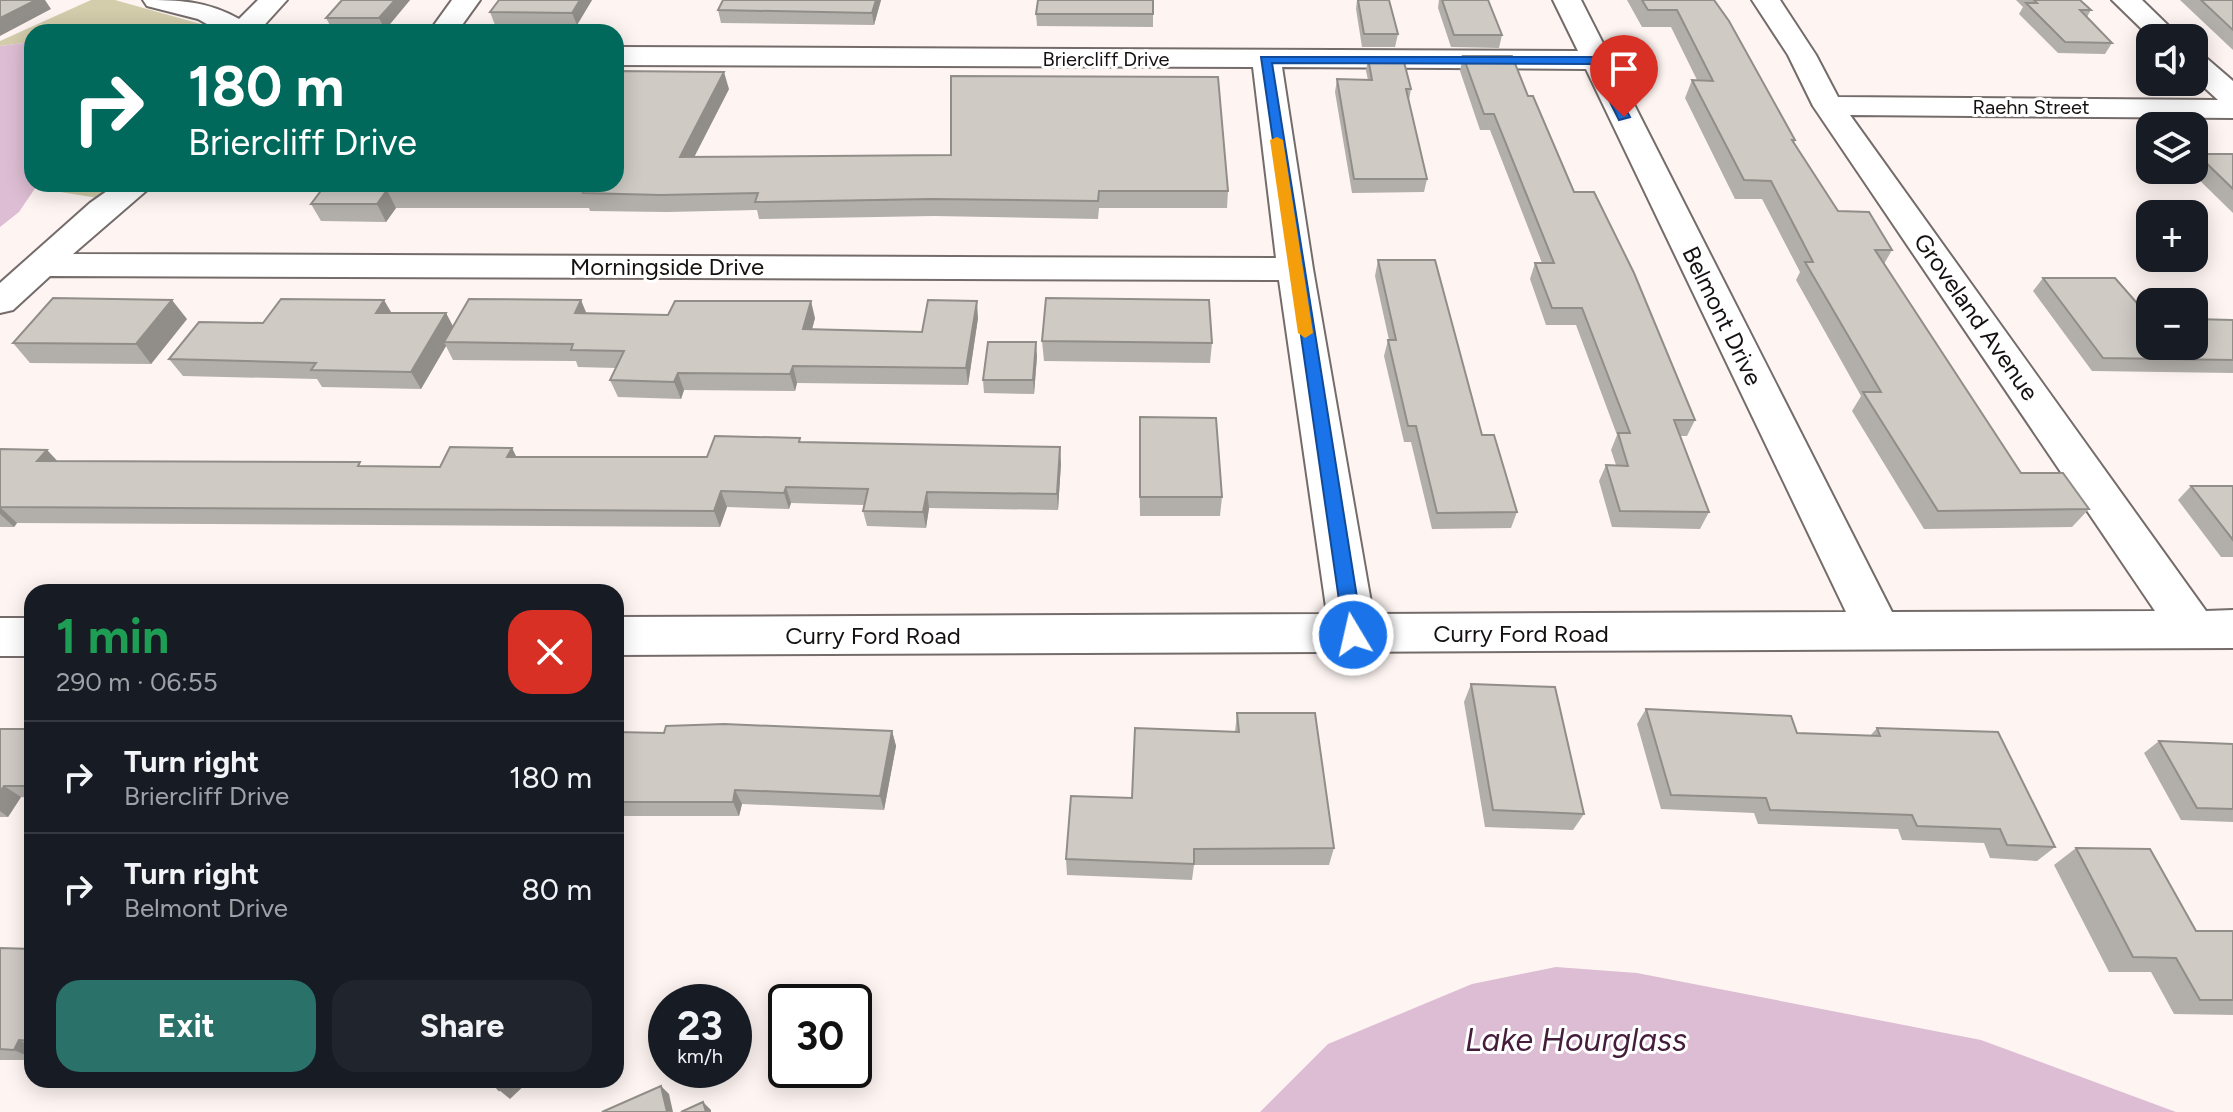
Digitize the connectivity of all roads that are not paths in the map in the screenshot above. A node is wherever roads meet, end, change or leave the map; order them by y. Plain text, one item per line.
1 (157, 0) edge
2 (273, 0) edge
3 (466, 0) edge
4 (1567, 0) edge
5 (1766, 0) edge
6 (2126, 0) edge
7 (228, 24) edge
8 (250, 24) edge
9 (449, 24) edge
10 (2152, 24) edge
11 (624, 56) edge
12 (1266, 59) junction
13 (1595, 60) junction
14 (2208, 75) edge
15 (2233, 97) edge
16 (1828, 106) junction
17 (2233, 109) edge
18 (127, 192) edge
19 (39, 265) junction
20 (1295, 269) junction
21 (0, 302) edge
22 (2213, 629) edge
23 (1879, 632) junction
24 (1353, 635) junction
25 (624, 636) edge
26 (0, 637) edge
27 (24, 637) edge

1 - 7 street
2 - 8 street
3 - 9 street
4 - 13 street, Belmont Drive
5 - 16 street, Groveland Avenue
6 - 10 street
11 - 12 street, Briercliff Drive
12 - 13 street, Briercliff Drive
12 - 20 street
13 - 23 street, Belmont Drive
14 - 15 street
16 - 17 street, Raehn Street
16 - 22 street, Groveland Avenue
18 - 19 street
19 - 20 street, Morningside Drive
19 - 21 street
20 - 24 street
22 - 23 street, Curry Ford Road
23 - 24 street, Curry Ford Road
24 - 25 street, Curry Ford Road
26 - 27 street

